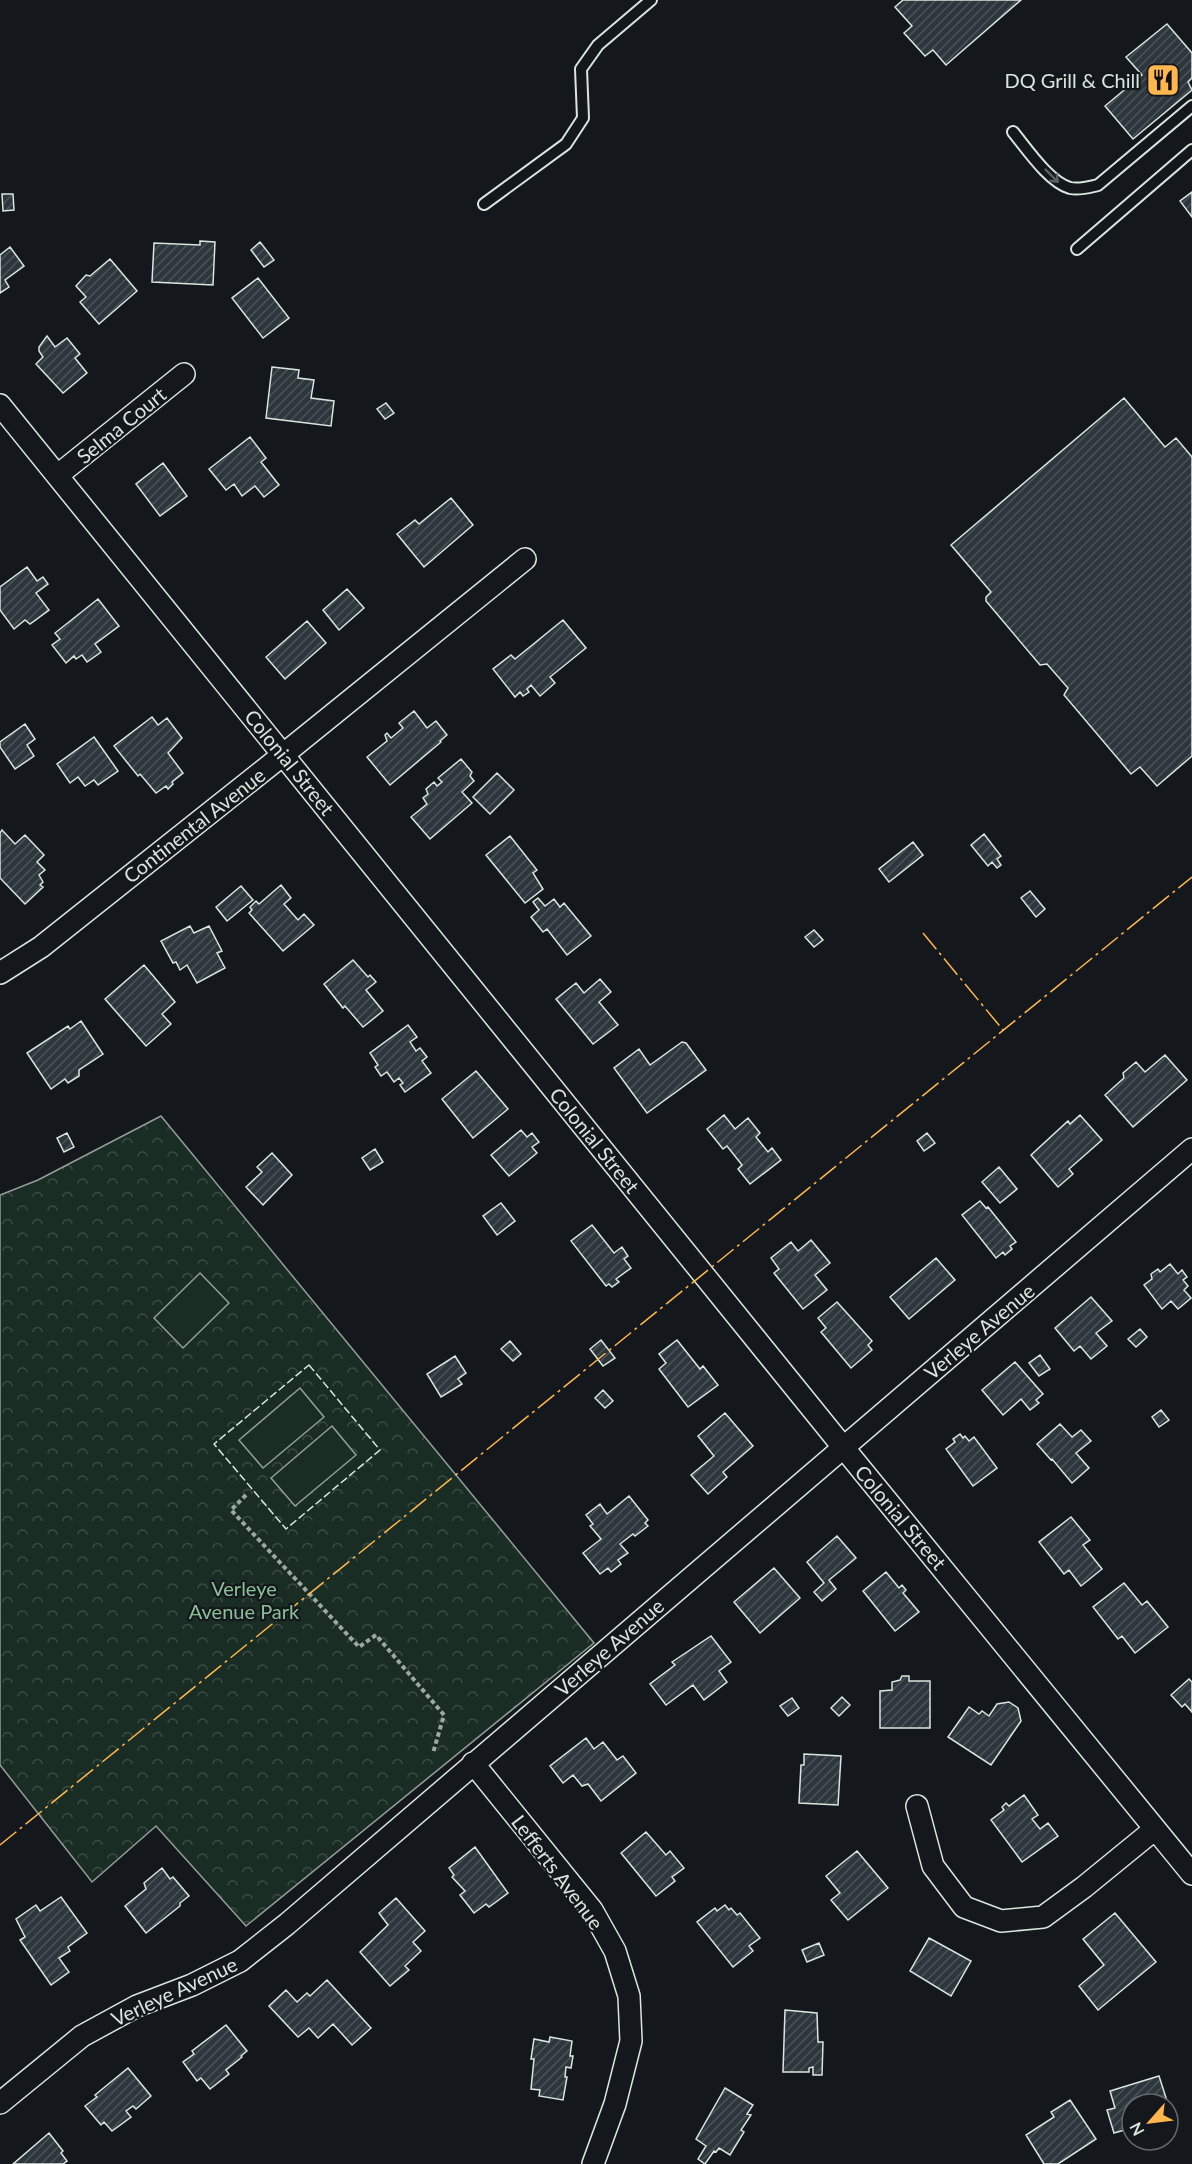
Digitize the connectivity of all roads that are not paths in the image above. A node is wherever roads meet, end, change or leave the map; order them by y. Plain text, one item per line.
1 (651, 0) edge
2 (1192, 106) edge
3 (1013, 132) dead end
4 (1192, 150) edge
5 (484, 204) dead end
6 (1077, 249) dead end
7 (184, 374) dead end
8 (0, 405) edge
9 (58, 476) junction
10 (525, 559) dead end
11 (284, 754) junction
12 (0, 973) edge
13 (1192, 1149) edge
14 (843, 1447) junction
15 (473, 1763) junction
16 (917, 1806) dead end
17 (1155, 1829) junction
18 (1192, 1874) edge
19 (0, 2103) edge
20 (593, 2164) edge

1 - 5 lane
3 -> 2 lane
4 - 6 lane
7 - 9 street, Selma Court
8 - 9 street, Colonial Street
9 - 11 street, Colonial Street
10 - 11 street, Continental Avenue
11 - 12 street, Continental Avenue
11 - 14 street, Colonial Street
13 - 14 street, Verleye Avenue
14 - 15 street, Verleye Avenue
14 - 17 street, Colonial Street
15 - 19 street, Verleye Avenue
15 - 20 street, Lefferts Avenue
16 - 17 street
17 - 18 street, Colonial Street

